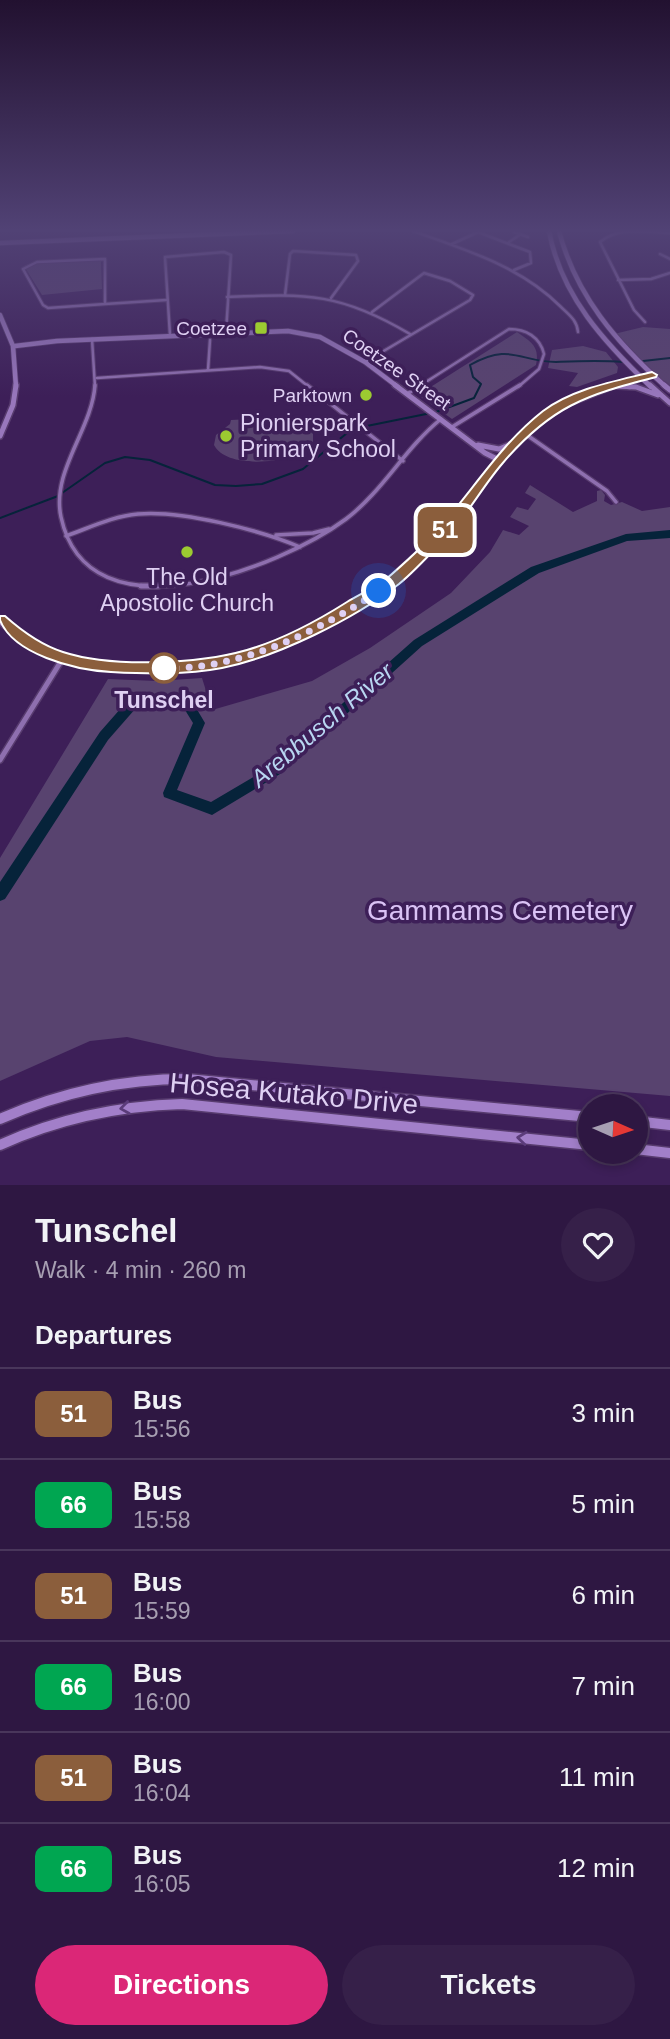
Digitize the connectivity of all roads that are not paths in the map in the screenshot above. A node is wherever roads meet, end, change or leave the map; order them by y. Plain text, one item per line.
1 (33, 286) edge
2 (105, 286) edge
3 (166, 286) edge
4 (228, 286) edge
5 (286, 286) edge
6 (340, 286) edge
7 (407, 286) edge
8 (457, 286) edge
9 (540, 286) edge
10 (568, 286) edge
11 (580, 286) edge
12 (621, 286) edge
13 (285, 295) junction
14 (227, 297) junction
15 (331, 298) junction
16 (166, 300) junction
17 (105, 305) junction
18 (372, 313) junction
19 (0, 315) edge
20 (645, 322) dead end
21 (226, 332) junction
22 (578, 332) dead end
23 (410, 334) junction
24 (170, 335) junction
25 (92, 340) junction
26 (210, 340) dead end
27 (14, 343) junction
28 (29, 343) junction
29 (16, 354) junction
30 (365, 362) junction
31 (629, 365) junction
32 (208, 370) junction
33 (652, 375) junction
34 (97, 377) junction
35 (642, 377) junction
36 (613, 384) junction
37 (602, 388) junction
38 (670, 390) edge
39 (407, 394) junction
40 (663, 397) junction
41 (670, 403) edge
42 (441, 419) junction
43 (452, 428) junction
44 (524, 433) junction
45 (0, 436) edge
46 (517, 441) junction
47 (476, 445) junction
48 (485, 453) junction
49 (499, 460) junction
50 (403, 461) junction
51 (492, 468) junction
52 (616, 502) dead end
53 (332, 528) junction
54 (272, 535) junction
55 (66, 536) junction
56 (300, 547) junction
57 (0, 620) edge
58 (63, 658) junction
59 (0, 743) edge
60 (9, 747) junction
61 (0, 761) edge
62 (578, 1116) edge
63 (0, 1119) edge
64 (648, 1122) edge
65 (670, 1125) edge
66 (578, 1144) edge
67 (0, 1145) edge
68 (648, 1150) edge
69 (670, 1153) edge

1 - 17 street
2 - 17 street
3 - 16 street
4 - 14 street
5 - 13 street
6 - 15 street
7 - 18 street
8 - 23 street
9 - 22 street
10 - 31 street
11 - 33 street
12 - 20 street
13 - 14 street
13 - 15 street
14 - 21 street
15 - 18 street
16 - 17 street
16 - 24 street
18 - 23 street
19 - 27 street
21 - 24 street, Coetzee Street
21 - 30 street, Coetzee Street
23 - 30 street
24 - 25 street, Coetzee Street
25 - 28 street, Coetzee Street
25 - 34 street
26 - 32 street
27 - 28 street, Coetzee Street
27 - 29 street
28 - 29 street
29 - 45 street
30 - 39 street, Coetzee Street
31 - 35 street
31 - 36 street
32 - 34 street
32 - 50 street
33 - 35 street
33 - 38 street
34 - 55 street
35 - 36 street
35 - 40 street
36 - 37 street
37 - 40 street
37 - 44 street
39 - 42 street, Coetzee Street
39 - 43 street
40 - 41 street
42 - 43 street, Coetzee Street
42 - 50 street
43 - 47 street, Coetzee Street
44 - 46 street
44 - 52 street
46 - 47 street
46 - 49 street
47 - 48 street, Coetzee Street
48 - 49 street, Coetzee Street
48 - 51 street
49 - 51 street
50 - 53 street
51 - 58 street
53 - 54 street
53 - 56 street
54 - 55 street
54 - 56 street
55 - 56 street
57 - 58 street
58 - 60 street
59 - 60 street
60 - 61 street
62 - 63 main road, Hosea Kutako Drive
64 - 65 main road
66 -> 67 main road, Hosea Kutako Drive
68 - 69 main road

